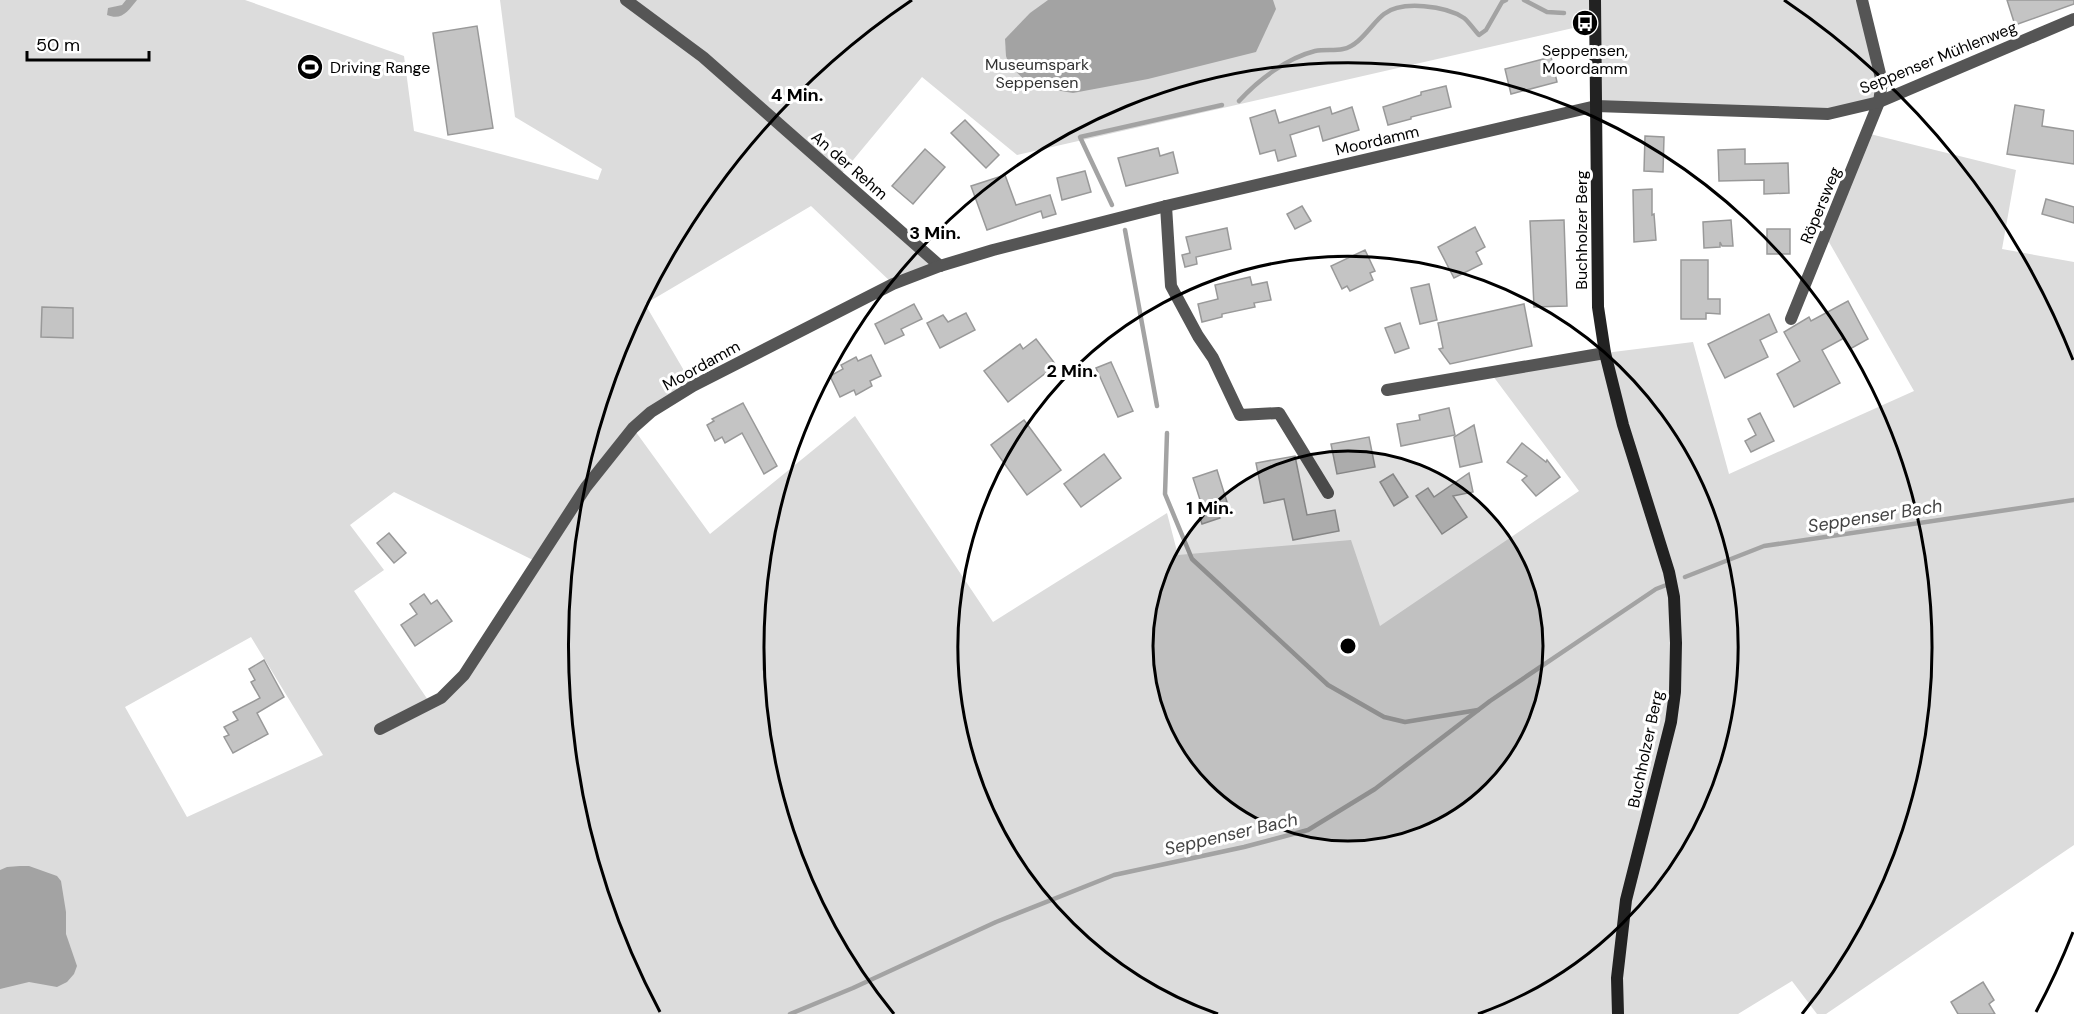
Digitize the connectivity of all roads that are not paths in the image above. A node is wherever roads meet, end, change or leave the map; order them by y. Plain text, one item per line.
1 (626, 0) edge
2 (1595, 0) edge
3 (1862, 0) edge
4 (2074, 19) edge
5 (1879, 102) junction
6 (1596, 106) junction
7 (1166, 206) junction
8 (940, 266) junction
9 (1791, 319) dead end
10 (1605, 353) junction
11 (1387, 390) dead end
12 (1328, 493) dead end
13 (380, 729) dead end
14 (1618, 1014) edge

1 - 8 street, An der Rehm
2 - 6 main road, Buchholzer Berg
3 - 5 street
4 - 5 street, Seppenser Mühlenweg
5 - 6 street, Seppenser Mühlenweg
5 - 9 street, Röpersweg
6 - 7 street, Moordamm
6 - 10 main road, Buchholzer Berg
7 - 8 street, Moordamm
7 - 12 street
8 - 13 street, Moordamm
10 - 11 street
10 - 14 main road, Buchholzer Berg

